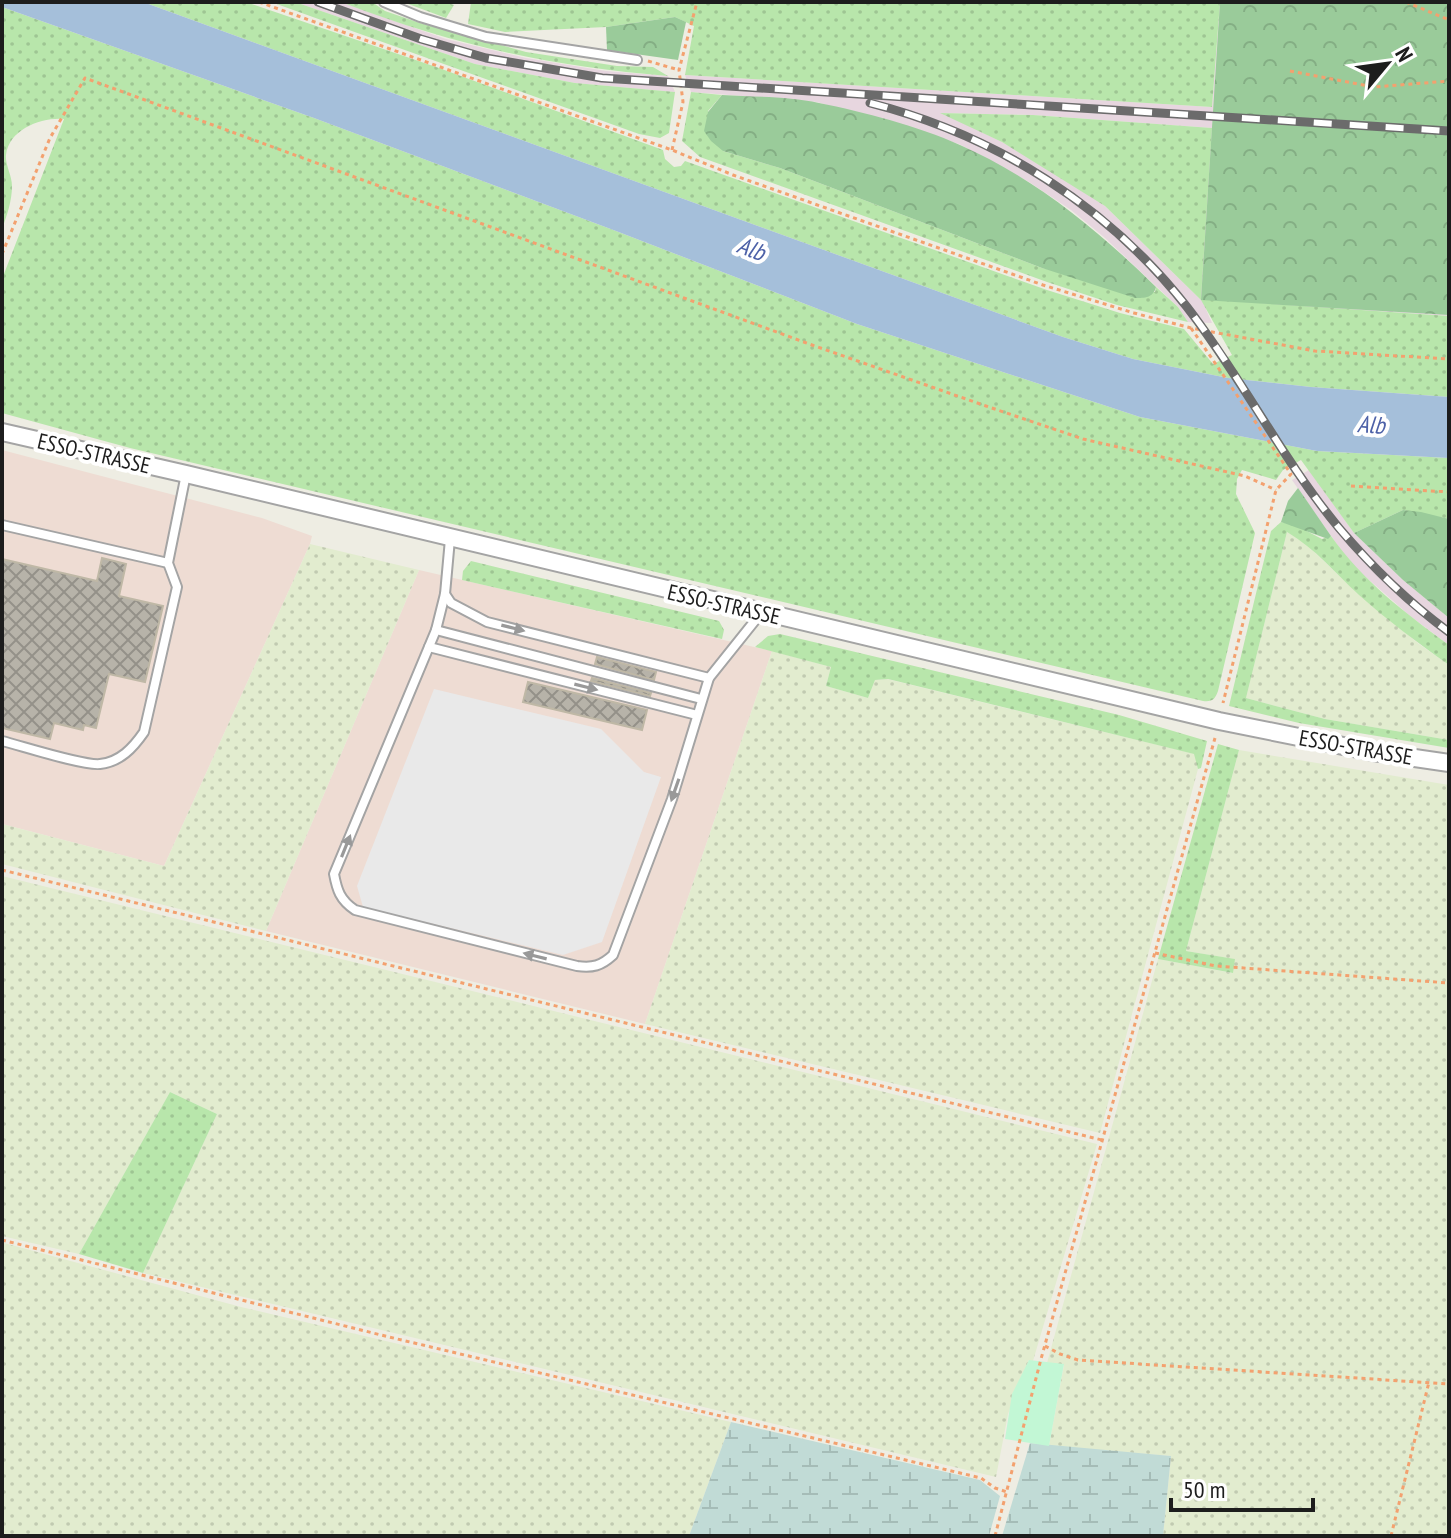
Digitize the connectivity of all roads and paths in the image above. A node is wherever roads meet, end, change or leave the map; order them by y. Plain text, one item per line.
1 (259, 2) edge
2 (384, 2) edge
3 (697, 2) edge
4 (1406, 2) edge
5 (1449, 20) edge
6 (637, 60) joint
7 (679, 70) junction
8 (1290, 71) dead end
9 (1449, 81) edge
10 (672, 150) junction
11 (2, 254) edge
12 (1191, 328) junction
13 (1449, 359) edge
14 (2, 432) edge
15 (186, 474) junction
16 (1351, 486) dead end
17 (1276, 490) junction
18 (1449, 492) edge
19 (2, 525) edge
20 (450, 539) junction
21 (168, 563) junction
22 (445, 594) junction
23 (761, 613) junction
24 (436, 630) junction
25 (429, 647) junction
26 (709, 678) junction
27 (701, 699) junction
28 (697, 715) junction
29 (1219, 721) junction
30 (2, 741) edge
31 (1449, 763) edge
32 (2, 870) edge
33 (1154, 953) junction
34 (1449, 983) edge
35 (1102, 1140) junction
36 (2, 1240) edge
37 (1045, 1346) junction
38 (1429, 1382) junction
39 (1449, 1384) edge
40 (1007, 1492) junction
41 (995, 1536) edge
42 (1391, 1536) edge

1 - 10 path
2 - 6 lane
3 - 7 path
4 - 5 path
6 - 7 path
7 - 10 path
8 - 9 path
10 - 12 path
11 - 17 path
12 - 13 path
12 - 17 path
14 - 15 street, ESSO-STRASSE
15 - 20 street, ESSO-STRASSE
15 - 21 lane
16 - 18 path
17 - 29 path
19 - 21 lane
20 - 22 lane
20 - 23 street, ESSO-STRASSE
21 - 30 lane
22 - 24 lane
22 -> 26 lane
23 - 26 lane
23 - 29 street, ESSO-STRASSE
24 - 25 lane
24 - 27 lane
25 -> 28 lane
28 -> 25 lane
26 - 27 lane
27 - 28 lane
29 - 31 street, ESSO-STRASSE
29 - 33 path
32 - 35 path
33 - 34 path
33 - 35 path
35 - 37 path
36 - 40 path
37 - 38 path
37 - 40 path
38 - 39 path
38 - 42 path
40 - 41 path

